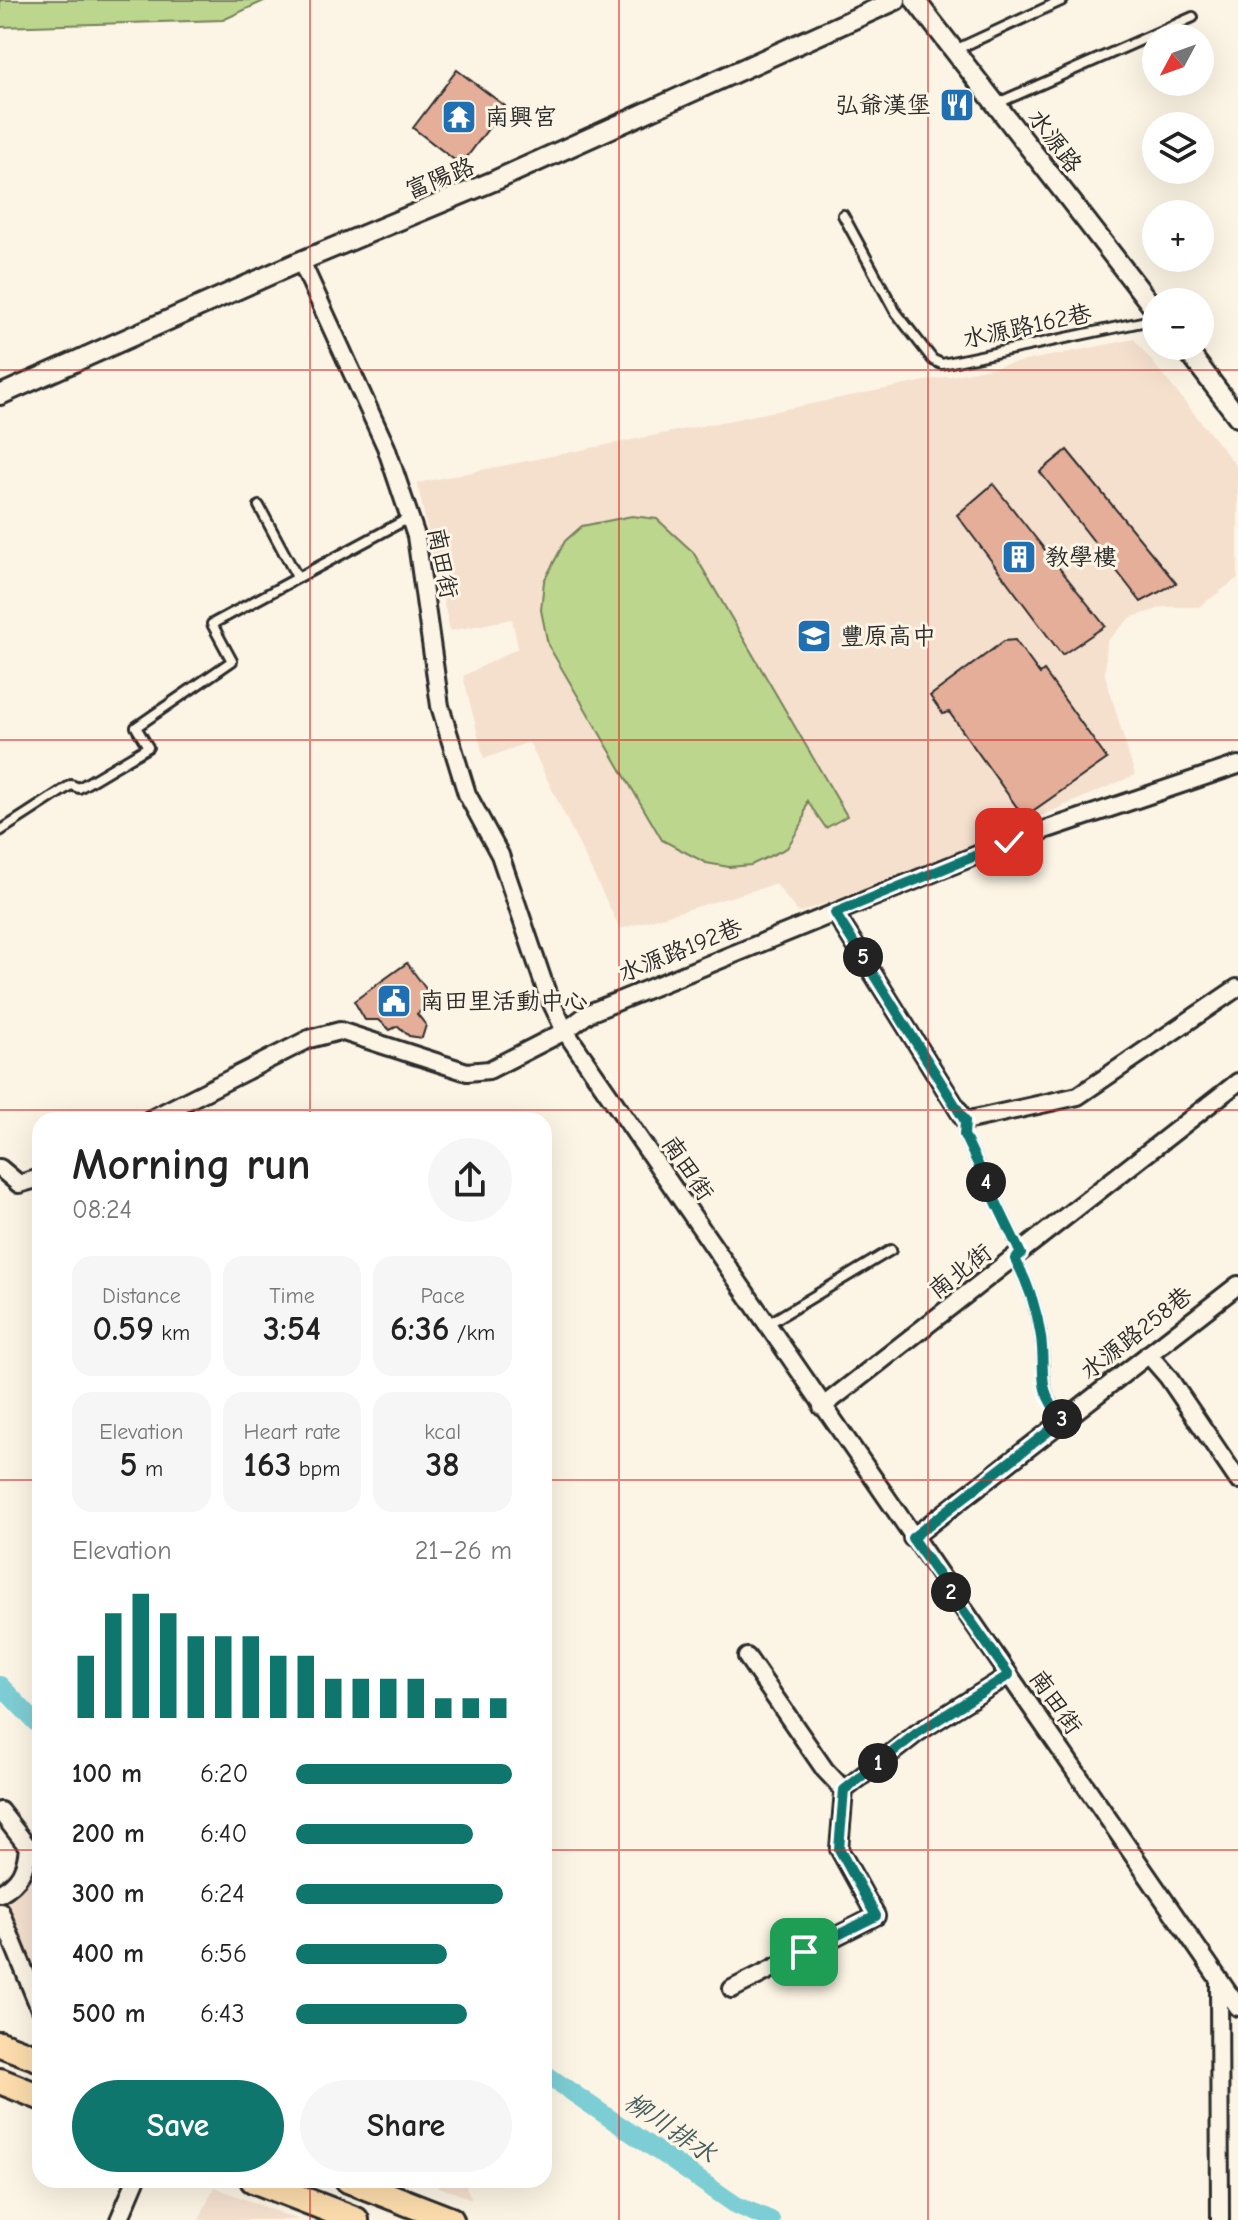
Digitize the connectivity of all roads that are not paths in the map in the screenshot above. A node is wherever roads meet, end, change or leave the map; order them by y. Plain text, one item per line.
1 (896, 0) edge
2 (915, 0) edge
3 (1063, 0) edge
4 (1193, 17) dead end
5 (953, 50) junction
6 (998, 103) junction
7 (843, 215) dead end
8 (301, 261) junction
9 (1142, 293) edge
10 (1142, 322) edge
11 (1196, 360) edge
12 (0, 395) edge
13 (1234, 405) edge
14 (259, 506) dead end
15 (410, 518) junction
16 (297, 577) junction
17 (1238, 765) edge
18 (0, 831) edge
19 (835, 913) junction
20 (1237, 988) edge
21 (565, 1031) junction
22 (1238, 1082) edge
23 (165, 1112) edge
24 (965, 1121) junction
25 (0, 1168) edge
26 (32, 1180) edge
27 (891, 1250) dead end
28 (1018, 1256) junction
29 (1238, 1285) edge
30 (766, 1325) junction
31 (1148, 1354) junction
32 (822, 1407) junction
33 (1063, 1420) junction
34 (1238, 1480) edge
35 (912, 1538) junction
36 (747, 1657) dead end
37 (1009, 1675) junction
38 (844, 1790) junction
39 (0, 1811) edge
40 (0, 1893) edge
41 (0, 1911) edge
42 (1219, 1983) junction
43 (32, 1989) edge
44 (732, 1989) dead end
45 (1238, 2007) edge
46 (0, 2044) edge
47 (32, 2056) edge
48 (0, 2081) edge
49 (32, 2094) edge
50 (133, 2188) edge
51 (274, 2188) edge
52 (369, 2188) edge
53 (119, 2220) edge
54 (356, 2220) edge
55 (451, 2220) edge
56 (1220, 2220) edge

1 - 8 street, 富陽路
2 - 5 street, 水源路
3 - 5 lane
4 - 6 lane
5 - 6 street, 水源路
6 - 9 street, 水源路
7 - 10 lane, 水源路162巷
8 - 12 street, 富陽路
8 - 15 street, 南田街
11 - 13 street
14 - 16 lane
15 - 16 lane
15 - 21 street, 南田街
16 - 18 lane
17 - 19 street, 水源路192巷
19 - 21 street, 水源路192巷
19 - 24 street
20 - 24 street
21 - 23 street, 水源路192巷
21 - 30 street, 南田街
22 - 28 street, 南北街
24 - 28 lane
25 - 26 street
27 - 30 lane
28 - 32 street, 南北街
28 - 33 lane
29 - 31 street, 水源路258巷
30 - 32 street, 南田街
31 - 33 street, 水源路258巷
31 - 34 street
32 - 35 street, 南田街
33 - 35 street, 水源路258巷
35 - 37 street, 南田街
36 - 38 street
37 - 38 street
37 - 42 street, 南田街
38 - 44 street
39 - 40 street
41 - 43 street
42 - 45 street, 南田街
42 - 56 street
46 - 47 main road
48 - 49 main road
50 - 53 street
51 - 54 main road
52 - 55 main road

